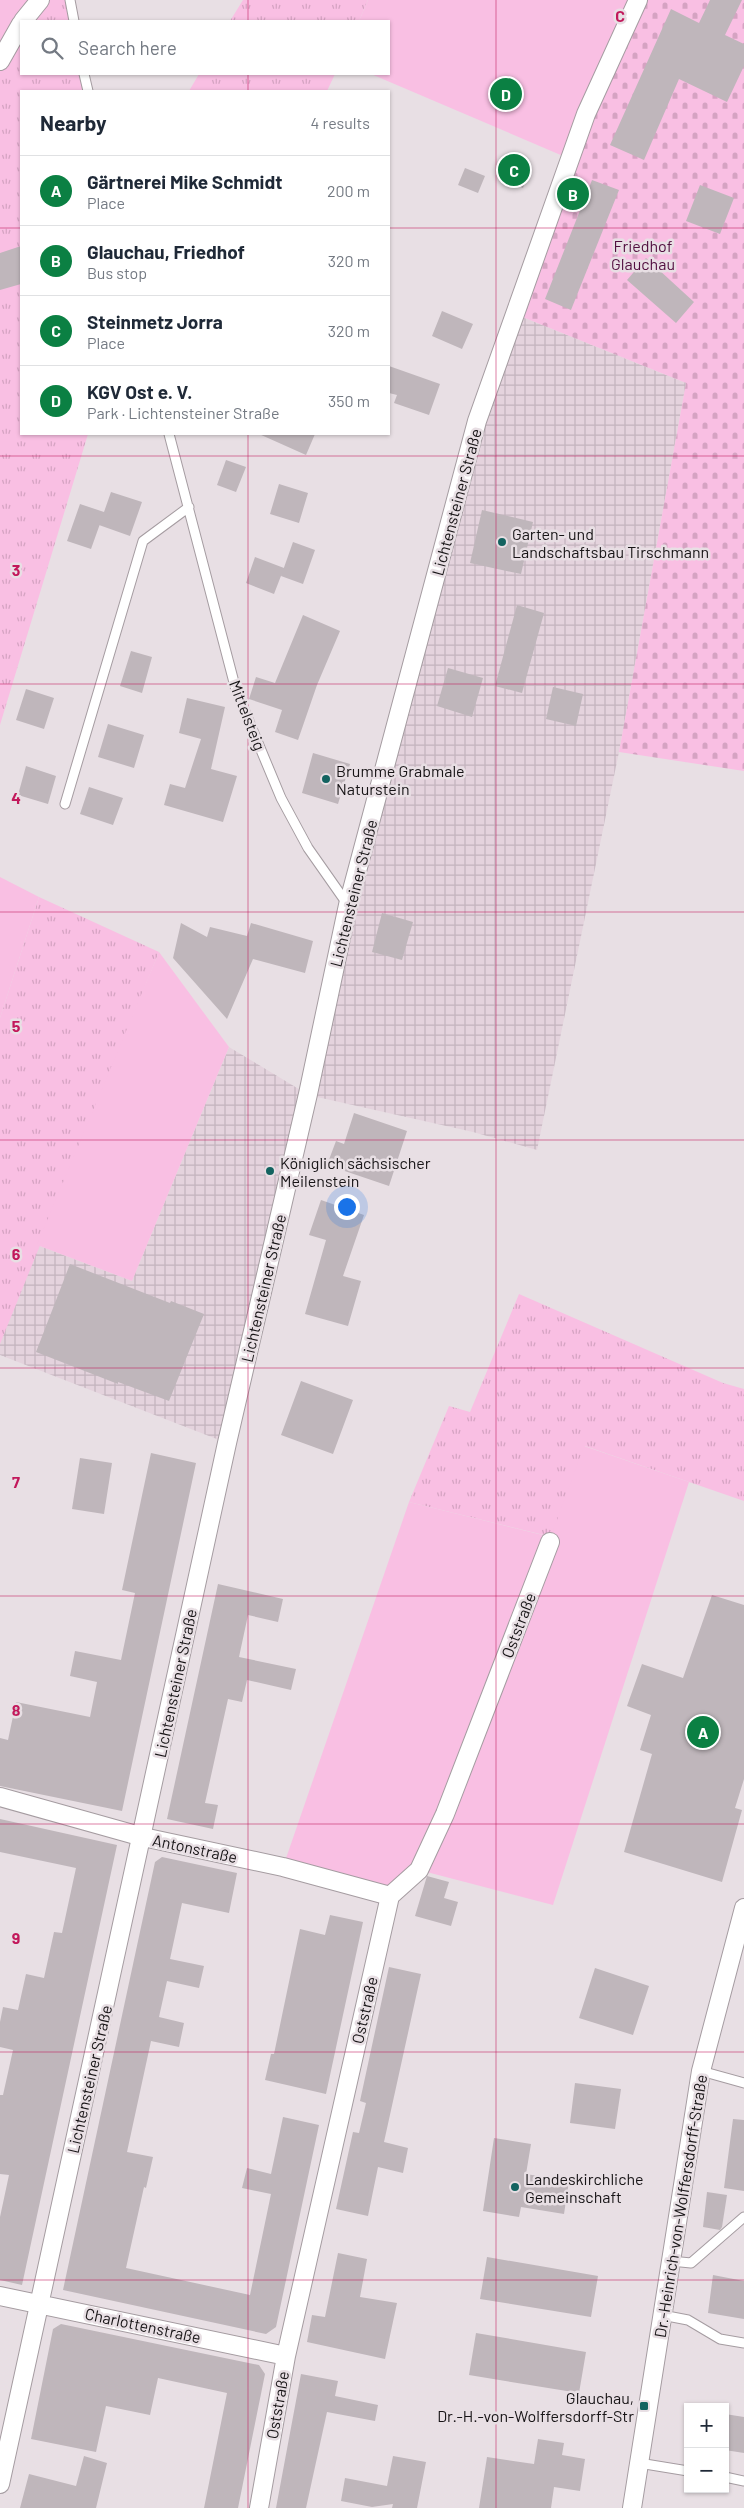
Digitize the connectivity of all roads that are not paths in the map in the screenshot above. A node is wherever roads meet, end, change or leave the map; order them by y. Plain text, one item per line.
1 (40, 0) edge
2 (70, 0) edge
3 (638, 0) edge
4 (24, 20) edge
5 (74, 20) edge
6 (20, 26) edge
7 (0, 61) edge
8 (84, 75) edge
9 (88, 90) edge
10 (170, 435) edge
11 (189, 507) junction
12 (65, 804) dead end
13 (348, 905) junction
14 (550, 1542) dead end
15 (0, 1797) edge
16 (143, 1836) junction
17 (390, 1896) junction
18 (744, 1908) edge
19 (701, 2071) junction
20 (744, 2082) edge
21 (744, 2217) edge
22 (671, 2261) junction
23 (0, 2296) edge
24 (39, 2302) junction
25 (662, 2315) junction
26 (744, 2343) edge
27 (286, 2356) junction
28 (639, 2463) junction
29 (684, 2470) edge
30 (729, 2478) edge
31 (744, 2480) edge
32 (0, 2484) edge
33 (258, 2508) edge
34 (632, 2508) edge

1 - 4 street
2 - 5 lane
3 - 13 street, Lichtensteiner Straße
6 - 7 street
8 - 9 lane
10 - 11 lane, Mittelsteig
11 - 12 lane
11 - 13 lane, Mittelsteig
13 - 16 street, Lichtensteiner Straße
14 - 17 street, Oststraße
15 - 16 street, Antonstraße
16 - 17 street, Antonstraße
16 - 24 street, Lichtensteiner Straße
17 - 27 street, Oststraße
18 - 19 street, Dr.-Heinrich-von-Wolffersdorff-Straße
19 - 20 lane
19 - 22 street, Dr.-Heinrich-von-Wolffersdorff-Straße
21 - 22 lane
22 - 25 street, Dr.-Heinrich-von-Wolffersdorff-Straße
23 - 24 street, Charlottenstraße
24 - 27 street, Charlottenstraße
24 - 32 street, Lichtensteiner Straße
25 - 26 lane
25 - 28 street, Dr.-Heinrich-von-Wolffersdorff-Straße
27 - 33 street, Oststraße
28 - 29 lane
28 - 34 street, Dr.-Heinrich-von-Wolffersdorff-Straße
30 - 31 lane

